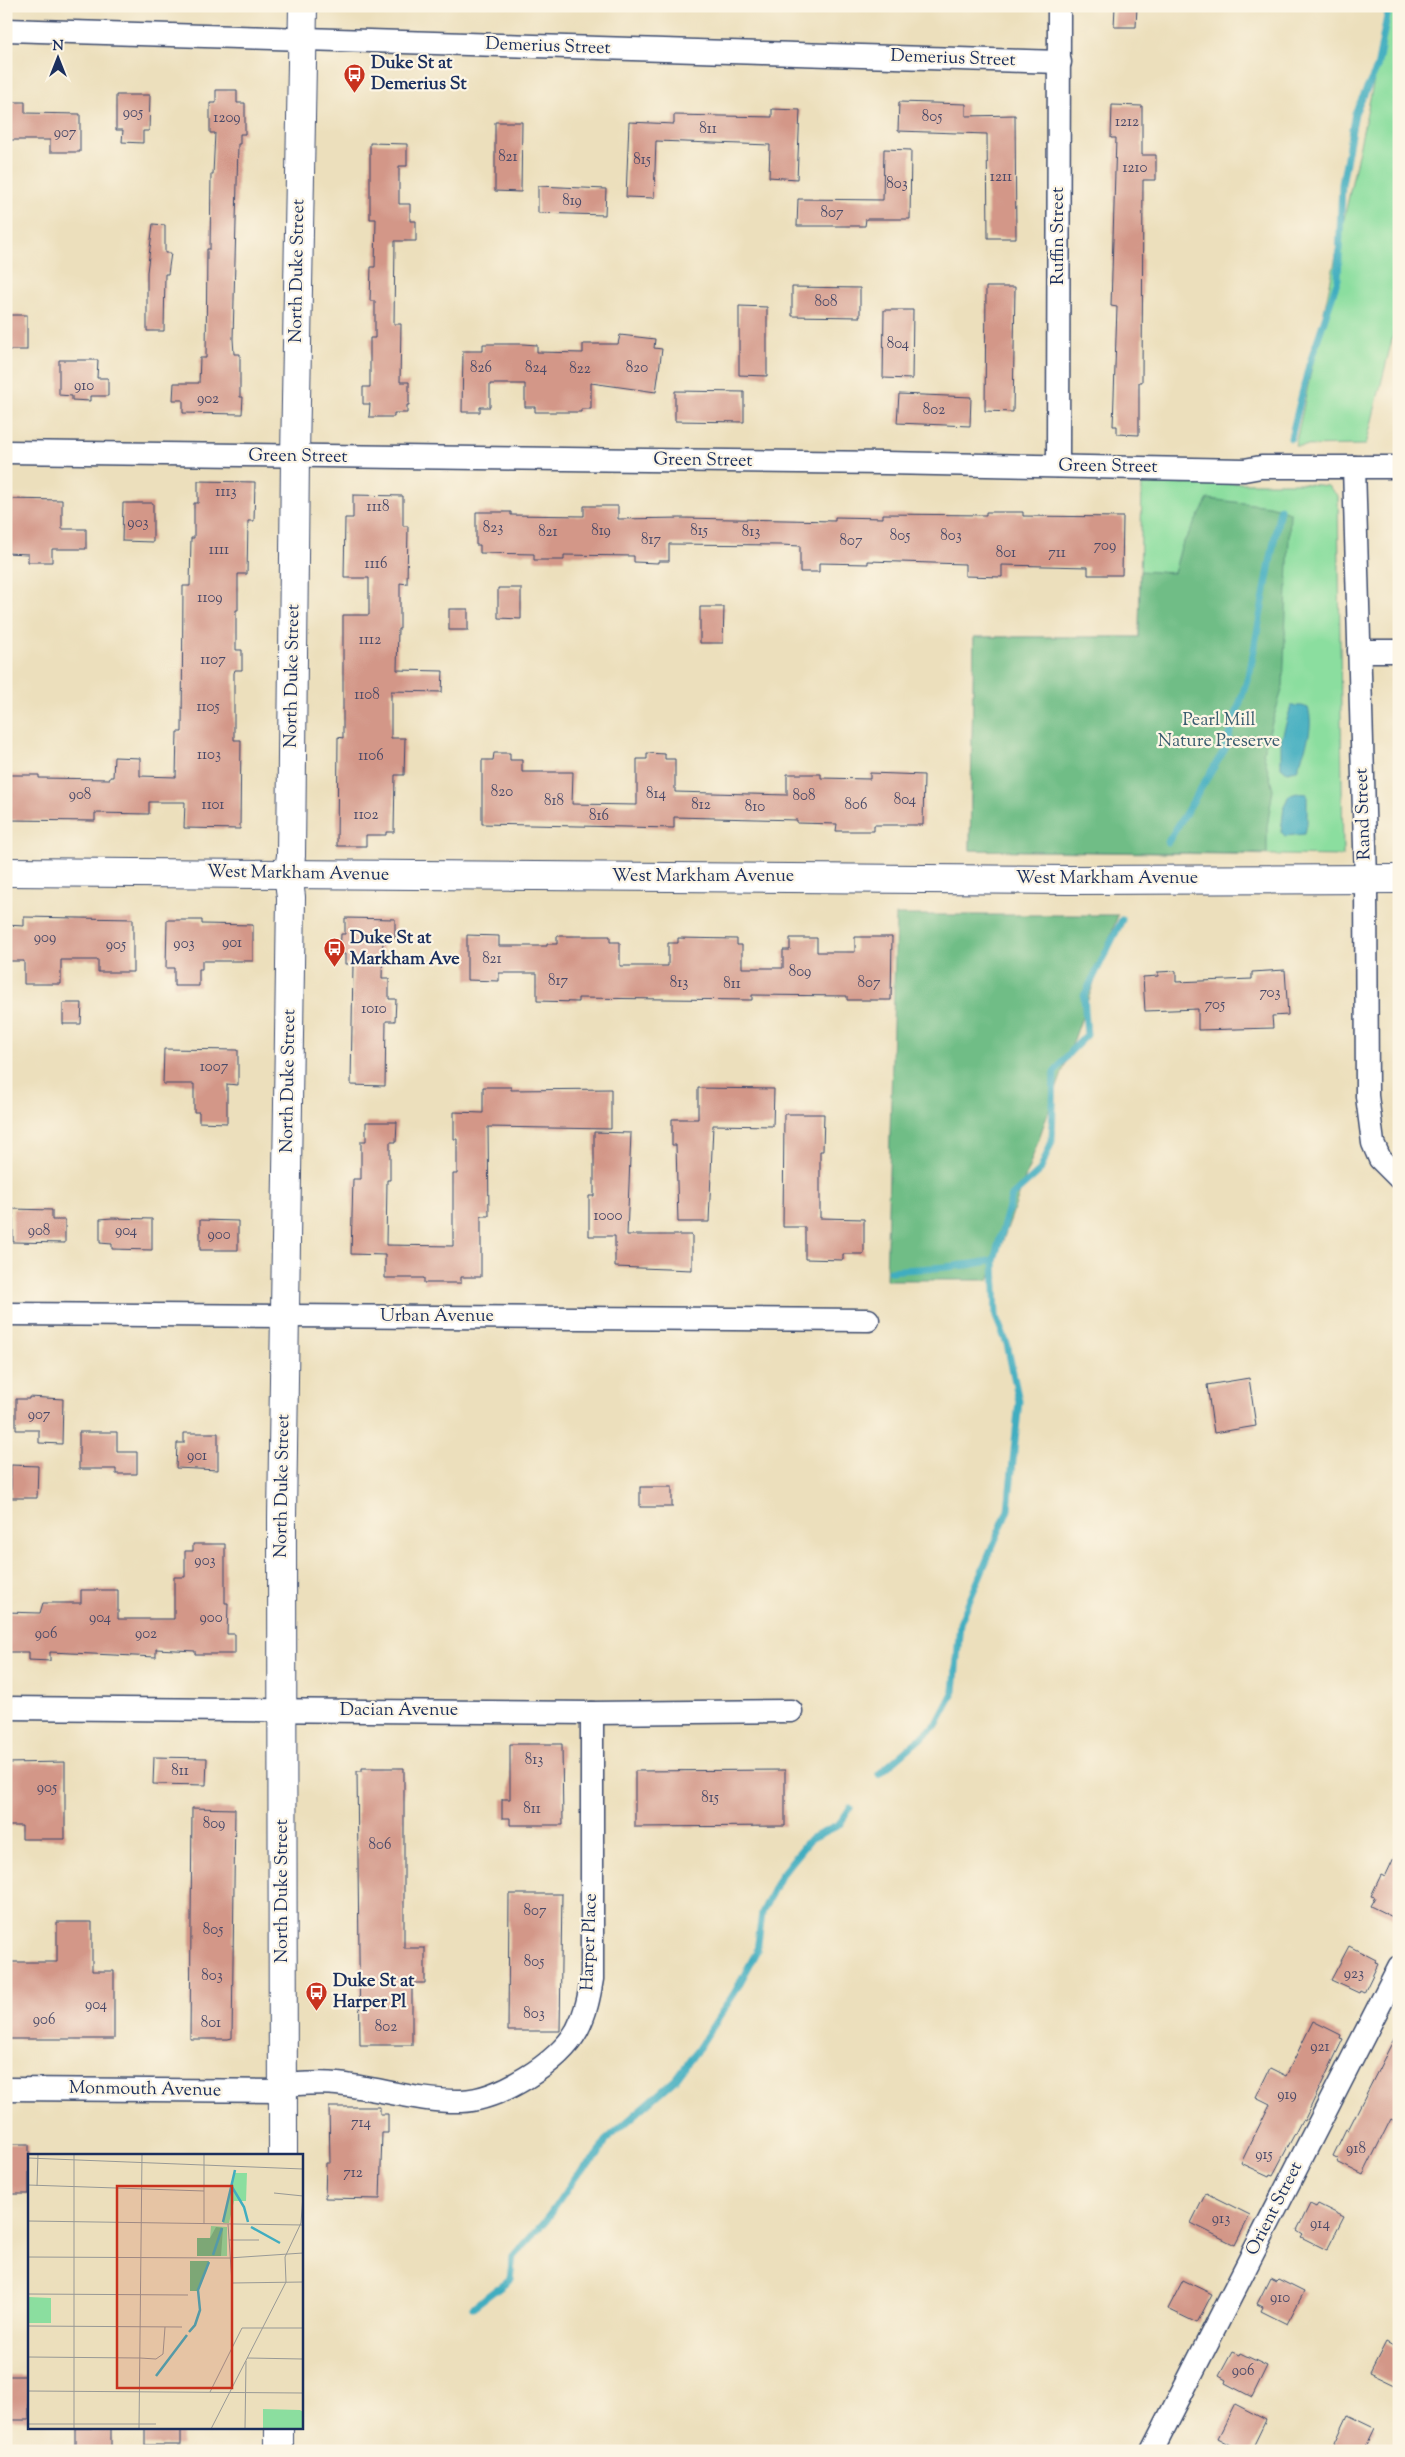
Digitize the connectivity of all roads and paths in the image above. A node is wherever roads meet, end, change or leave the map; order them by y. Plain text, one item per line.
1 (303, 6) edge
2 (1059, 6) edge
3 (6, 30) edge
4 (303, 40) junction
5 (1060, 62) junction
6 (6, 452) edge
7 (295, 457) junction
8 (1058, 466) junction
9 (1354, 467) junction
10 (1399, 467) edge
11 (1359, 651) junction
12 (1399, 652) edge
13 (6, 872) edge
14 (288, 874) junction
15 (1399, 879) edge
16 (1366, 880) junction
17 (1399, 1178) edge
18 (6, 1314) edge
19 (286, 1316) junction
20 (868, 1320) dead end
21 (6, 1708) edge
22 (282, 1710) junction
23 (791, 1711) dead end
24 (592, 1713) junction
25 (1399, 1967) edge
26 (6, 2088) edge
27 (284, 2088) junction
28 (283, 2154) edge
29 (279, 2430) edge
30 (279, 2451) edge
31 (1152, 2451) edge

1 - 4 main road, North Duke Street
2 - 5 street, Ruffin Street
3 - 4 street, Demerius Street
4 - 5 street, Demerius Street
4 - 7 main road, North Duke Street
5 - 8 street, Ruffin Street
6 - 7 street, Green Street
7 - 8 street, Green Street
7 - 14 main road, North Duke Street
8 - 9 street, Green Street
9 - 10 street, Green Street
9 - 11 street, Rand Street
11 - 12 street
11 - 16 street, Rand Street
13 - 14 main road, West Markham Avenue
14 - 16 main road, West Markham Avenue
14 - 19 main road, North Duke Street
15 - 16 main road, West Markham Avenue
16 - 17 street, Rand Street
18 - 19 street, Urban Avenue
19 - 20 street, Urban Avenue
19 - 22 main road, North Duke Street
21 - 22 street, Dacian Avenue
22 - 24 street, Dacian Avenue
22 - 27 main road, North Duke Street
23 - 24 street, Dacian Avenue
24 - 27 street, Harper Place
25 - 31 street, Orient Street
26 - 27 street, Monmouth Avenue
27 - 28 main road, North Duke Street
29 - 30 main road

